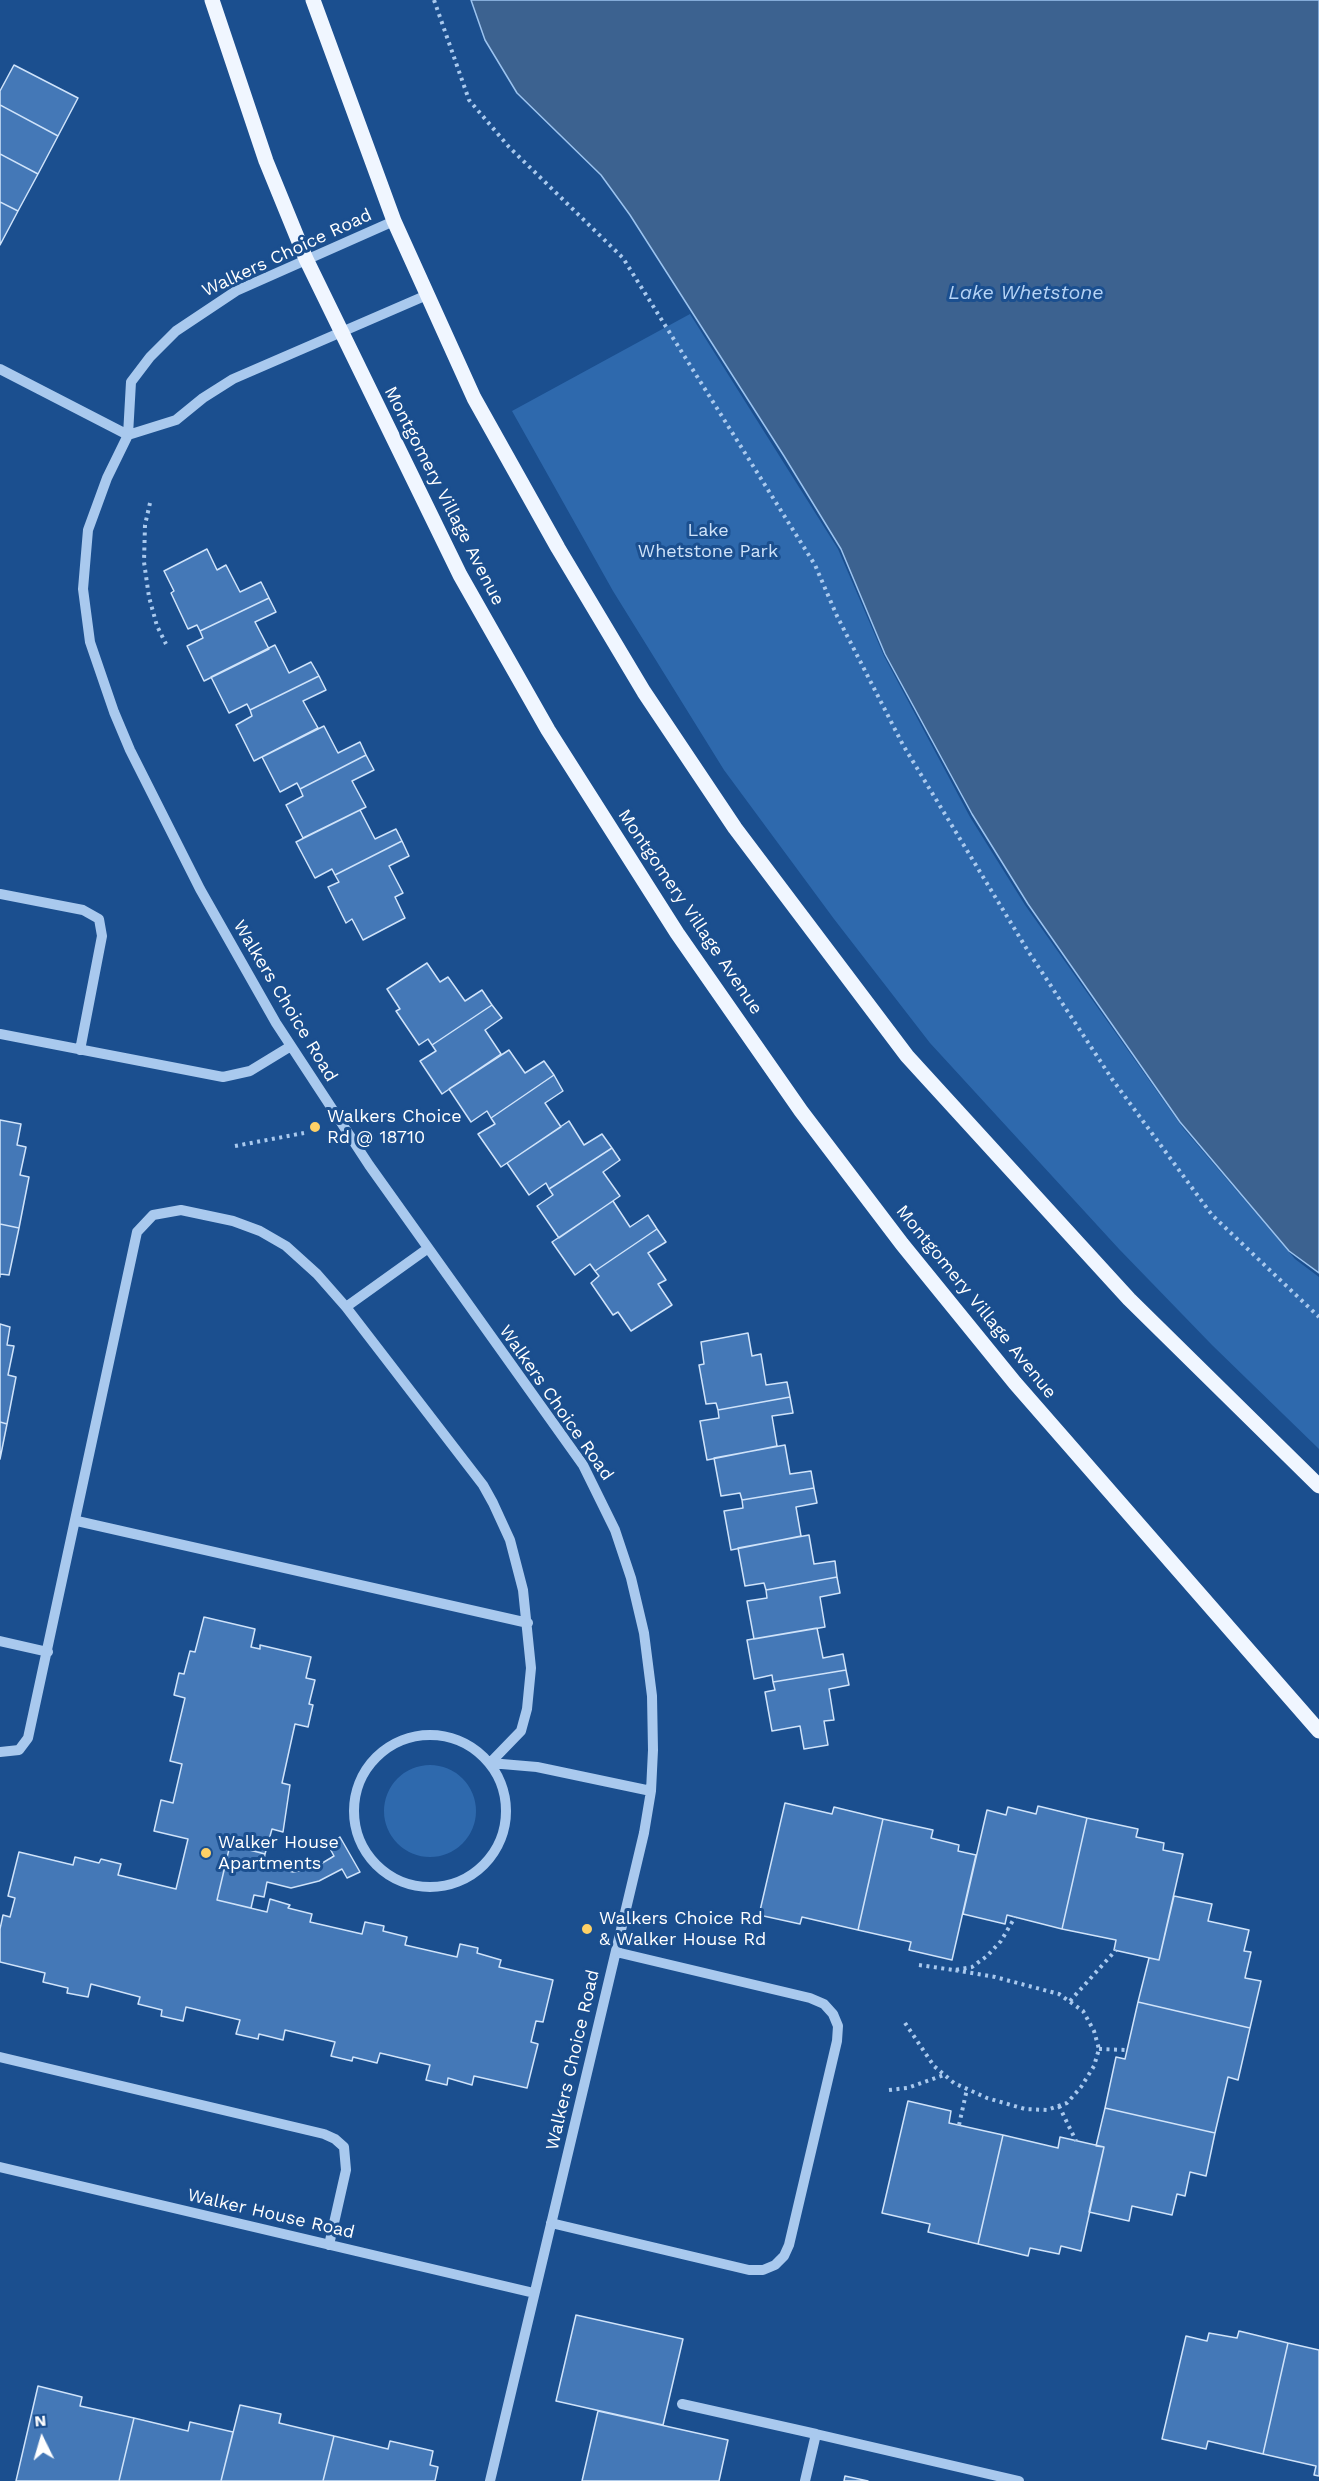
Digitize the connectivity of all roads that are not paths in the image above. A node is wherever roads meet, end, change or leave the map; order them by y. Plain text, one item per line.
1 (212, 0) edge
2 (313, 0) edge
3 (394, 221) junction
4 (306, 259) junction
5 (427, 295) junction
6 (340, 332) junction
7 (0, 369) edge
8 (128, 435) junction
9 (0, 894) edge
10 (0, 1034) edge
11 (291, 1046) junction
12 (80, 1050) junction
13 (428, 1249) junction
14 (346, 1307) junction
15 (1319, 1486) edge
16 (76, 1521) junction
17 (528, 1623) junction
18 (0, 1641) edge
19 (48, 1652) junction
20 (1319, 1731) edge
21 (0, 1752) edge
22 (490, 1763) junction
23 (651, 1791) junction
24 (616, 1952) junction
25 (0, 2057) edge
26 (0, 2167) edge
27 (551, 2223) junction
28 (328, 2245) junction
29 (534, 2293) junction
30 (682, 2404) dead end
31 (816, 2434) junction
32 (490, 2481) edge
33 (805, 2481) edge
34 (1019, 2481) edge

1 - 4 main road, Montgomery Village Avenue
2 - 3 main road
3 - 4 street, Walkers Choice Road
3 - 5 main road
4 - 6 main road, Montgomery Village Avenue
4 - 8 street, Walkers Choice Road
5 - 6 street
5 - 15 main road
6 - 8 street
6 - 20 main road, Montgomery Village Avenue
7 - 8 street
8 - 11 street, Walkers Choice Road
9 - 12 street
10 - 12 street
11 - 12 street
11 - 13 street, Walkers Choice Road
13 - 14 street
13 - 23 street, Walkers Choice Road
14 - 16 street
14 - 17 street
16 - 17 street
16 - 19 street
17 - 22 street
18 - 19 street
19 - 21 street
22 - 22 street
22 - 23 street
23 - 24 street, Walkers Choice Road
24 - 27 street, Walkers Choice Road
24 - 27 street
25 - 28 street
26 - 28 street, Walker House Road
27 - 29 street, Walkers Choice Road
28 - 29 street, Walker House Road
29 - 32 street, Walkers Choice Road
30 - 31 street
31 - 33 street
31 - 34 street

